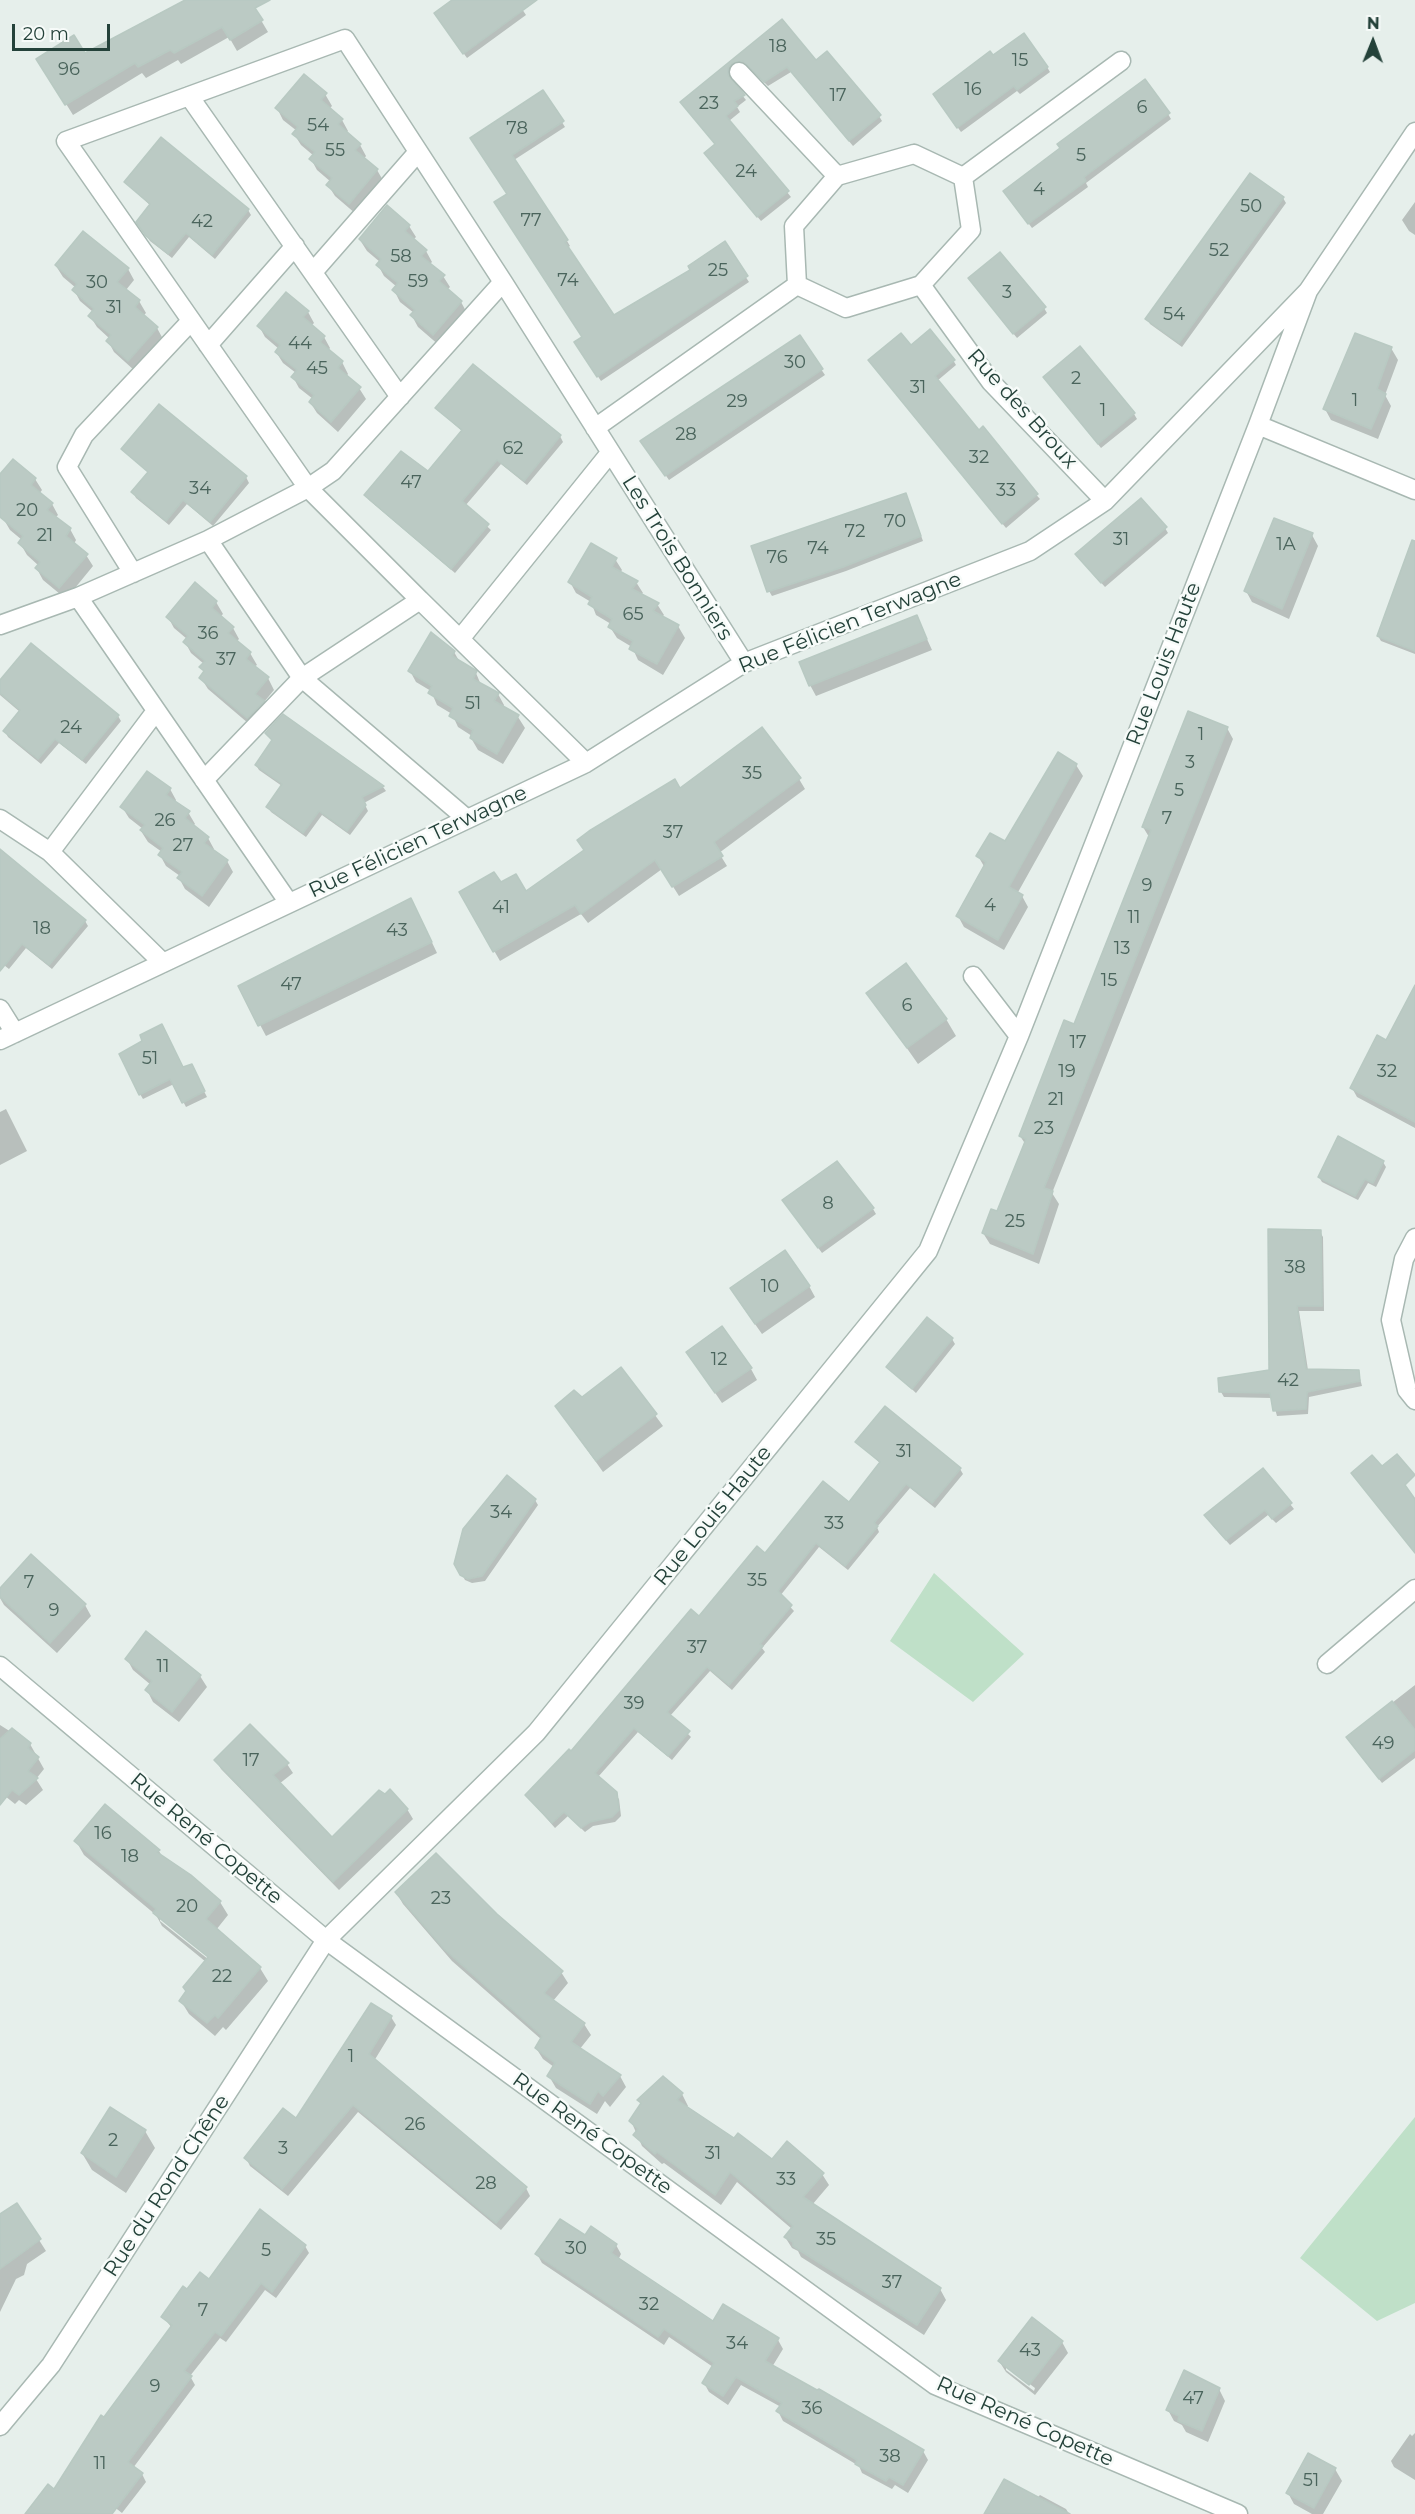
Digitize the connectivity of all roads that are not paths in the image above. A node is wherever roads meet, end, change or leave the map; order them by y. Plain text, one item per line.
1 (1120, 61) dead end
2 (739, 72) dead end
3 (189, 96) junction
4 (1415, 132) edge
5 (418, 152) junction
6 (837, 176) junction
7 (963, 177) junction
8 (295, 246) junction
9 (312, 272) junction
10 (503, 282) junction
11 (797, 285) junction
12 (921, 285) junction
13 (1308, 291) junction
14 (191, 321) junction
15 (208, 345) junction
16 (400, 397) junction
17 (1258, 425) junction
18 (595, 428) junction
19 (610, 453) junction
20 (308, 488) junction
21 (1415, 490) edge
22 (1105, 501) junction
23 (208, 540) junction
24 (133, 573) junction
25 (78, 597) junction
26 (420, 600) junction
27 (1, 623) edge
28 (460, 639) junction
29 (744, 663) junction
30 (302, 678) junction
31 (156, 711) junction
32 (586, 762) junction
33 (204, 780) junction
34 (0, 819) edge
35 (468, 819) junction
36 (50, 852) junction
37 (289, 903) junction
38 (163, 963) junction
39 (973, 976) dead end
40 (0, 1009) edge
41 (8, 1036) edge
42 (1019, 1036) junction
43 (1415, 1238) edge
44 (1415, 1400) edge
45 (1415, 1589) edge
46 (1328, 1664) dead end
47 (0, 1666) edge
48 (326, 1940) junction
49 (0, 2426) edge
50 (1238, 2514) edge

1 - 7 street
2 - 6 street
3 - 5 street, Les Trois Bonniers
3 - 8 street
3 - 14 street, Les Trois Bonniers
4 - 13 street, Rue Félicien Terwagne
5 - 9 street
5 - 10 street, Les Trois Bonniers
6 - 7 street
6 - 11 street
7 - 12 street
8 - 9 street
8 - 15 street
9 - 16 street
10 - 16 street
10 - 18 street, Les Trois Bonniers
11 - 12 street
11 - 18 street
12 - 22 street, Rue des Broux
13 - 17 street, Rue Louis Haute
13 - 22 street, Rue Félicien Terwagne
14 - 15 street, Les Trois Bonniers
14 - 24 street
15 - 20 street, Les Trois Bonniers
16 - 20 street
17 - 21 street
17 - 42 street, Rue Louis Haute
18 - 19 street, Les Trois Bonniers
19 - 28 street, Les Trois Bonniers
19 - 29 street, Les Trois Bonniers
20 - 23 street
20 - 26 street, Les Trois Bonniers
22 - 29 street, Rue Félicien Terwagne
23 - 24 street
23 - 30 street
24 - 25 street
25 - 27 street
25 - 31 street
26 - 28 street, Les Trois Bonniers
26 - 30 street
28 - 32 street, Les Trois Bonniers
29 - 32 street, Rue Félicien Terwagne
30 - 33 street
30 - 35 street
31 - 33 street
31 - 36 street
32 - 35 street, Rue Félicien Terwagne
33 - 37 street
34 - 36 street
35 - 37 street, Rue Félicien Terwagne
36 - 38 street
37 - 38 street, Rue Félicien Terwagne
38 - 41 street, Rue Félicien Terwagne
39 - 42 street
40 - 41 street
42 - 48 street, Rue Louis Haute
43 - 44 street
45 - 46 street
47 - 48 street, Rue René Copette
48 - 49 street, Rue du Rond Chêne
48 - 50 street, Rue René Copette

